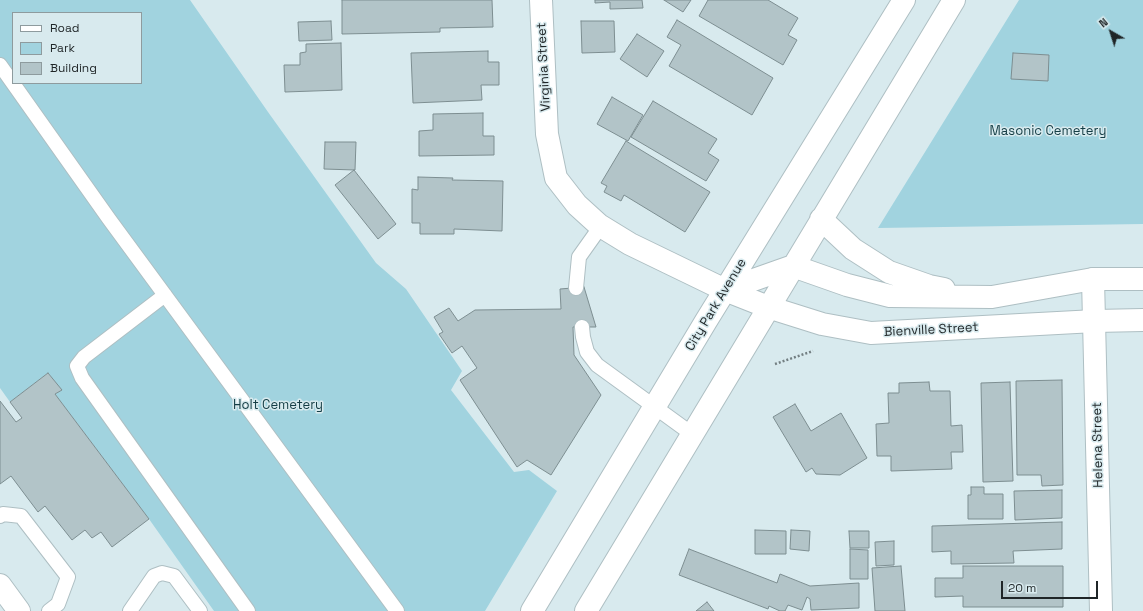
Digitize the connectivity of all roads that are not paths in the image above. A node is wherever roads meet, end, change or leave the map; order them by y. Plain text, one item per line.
1 (541, 0) edge
2 (904, 0) edge
3 (954, 0) edge
4 (0, 65) edge
5 (12, 82) edge
6 (13, 84) edge
7 (547, 134) joint
8 (822, 219) junction
9 (601, 226) junction
10 (793, 266) junction
11 (1093, 279) junction
12 (1143, 279) edge
13 (576, 288) dead end
14 (725, 290) junction
15 (166, 295) junction
16 (992, 297) junction
17 (768, 307) junction
18 (1143, 320) edge
19 (1095, 321) junction
20 (582, 327) dead end
21 (654, 407) junction
22 (692, 434) junction
23 (0, 516) edge
24 (0, 585) edge
25 (19, 611) edge
26 (49, 611) edge
27 (130, 611) edge
28 (200, 611) edge
29 (248, 611) edge
30 (397, 611) edge
31 (532, 611) edge
32 (586, 611) edge
33 (1101, 611) edge

1 - 7 street, Virginia Street
2 - 14 street, City Park Avenue
3 - 8 street
4 - 5 lane
6 - 15 lane
7 - 9 street, Bienville Street
8 - 10 street
8 - 16 street
9 - 13 lane
9 - 14 street, Bienville Street
10 - 14 street
10 - 16 street
10 - 17 street
11 - 12 street
11 - 16 street
11 - 19 street, Helena Street
14 - 17 street, Bienville Street
14 - 21 street, City Park Avenue
15 - 29 lane
15 - 30 lane
17 - 19 street, Bienville Street
17 - 22 street
18 - 19 street, Bienville Street
19 - 33 street, Helena Street
20 - 21 lane
21 - 22 lane
21 - 31 street, City Park Avenue
22 - 32 street
23 - 26 lane
24 - 25 street
27 - 28 lane

